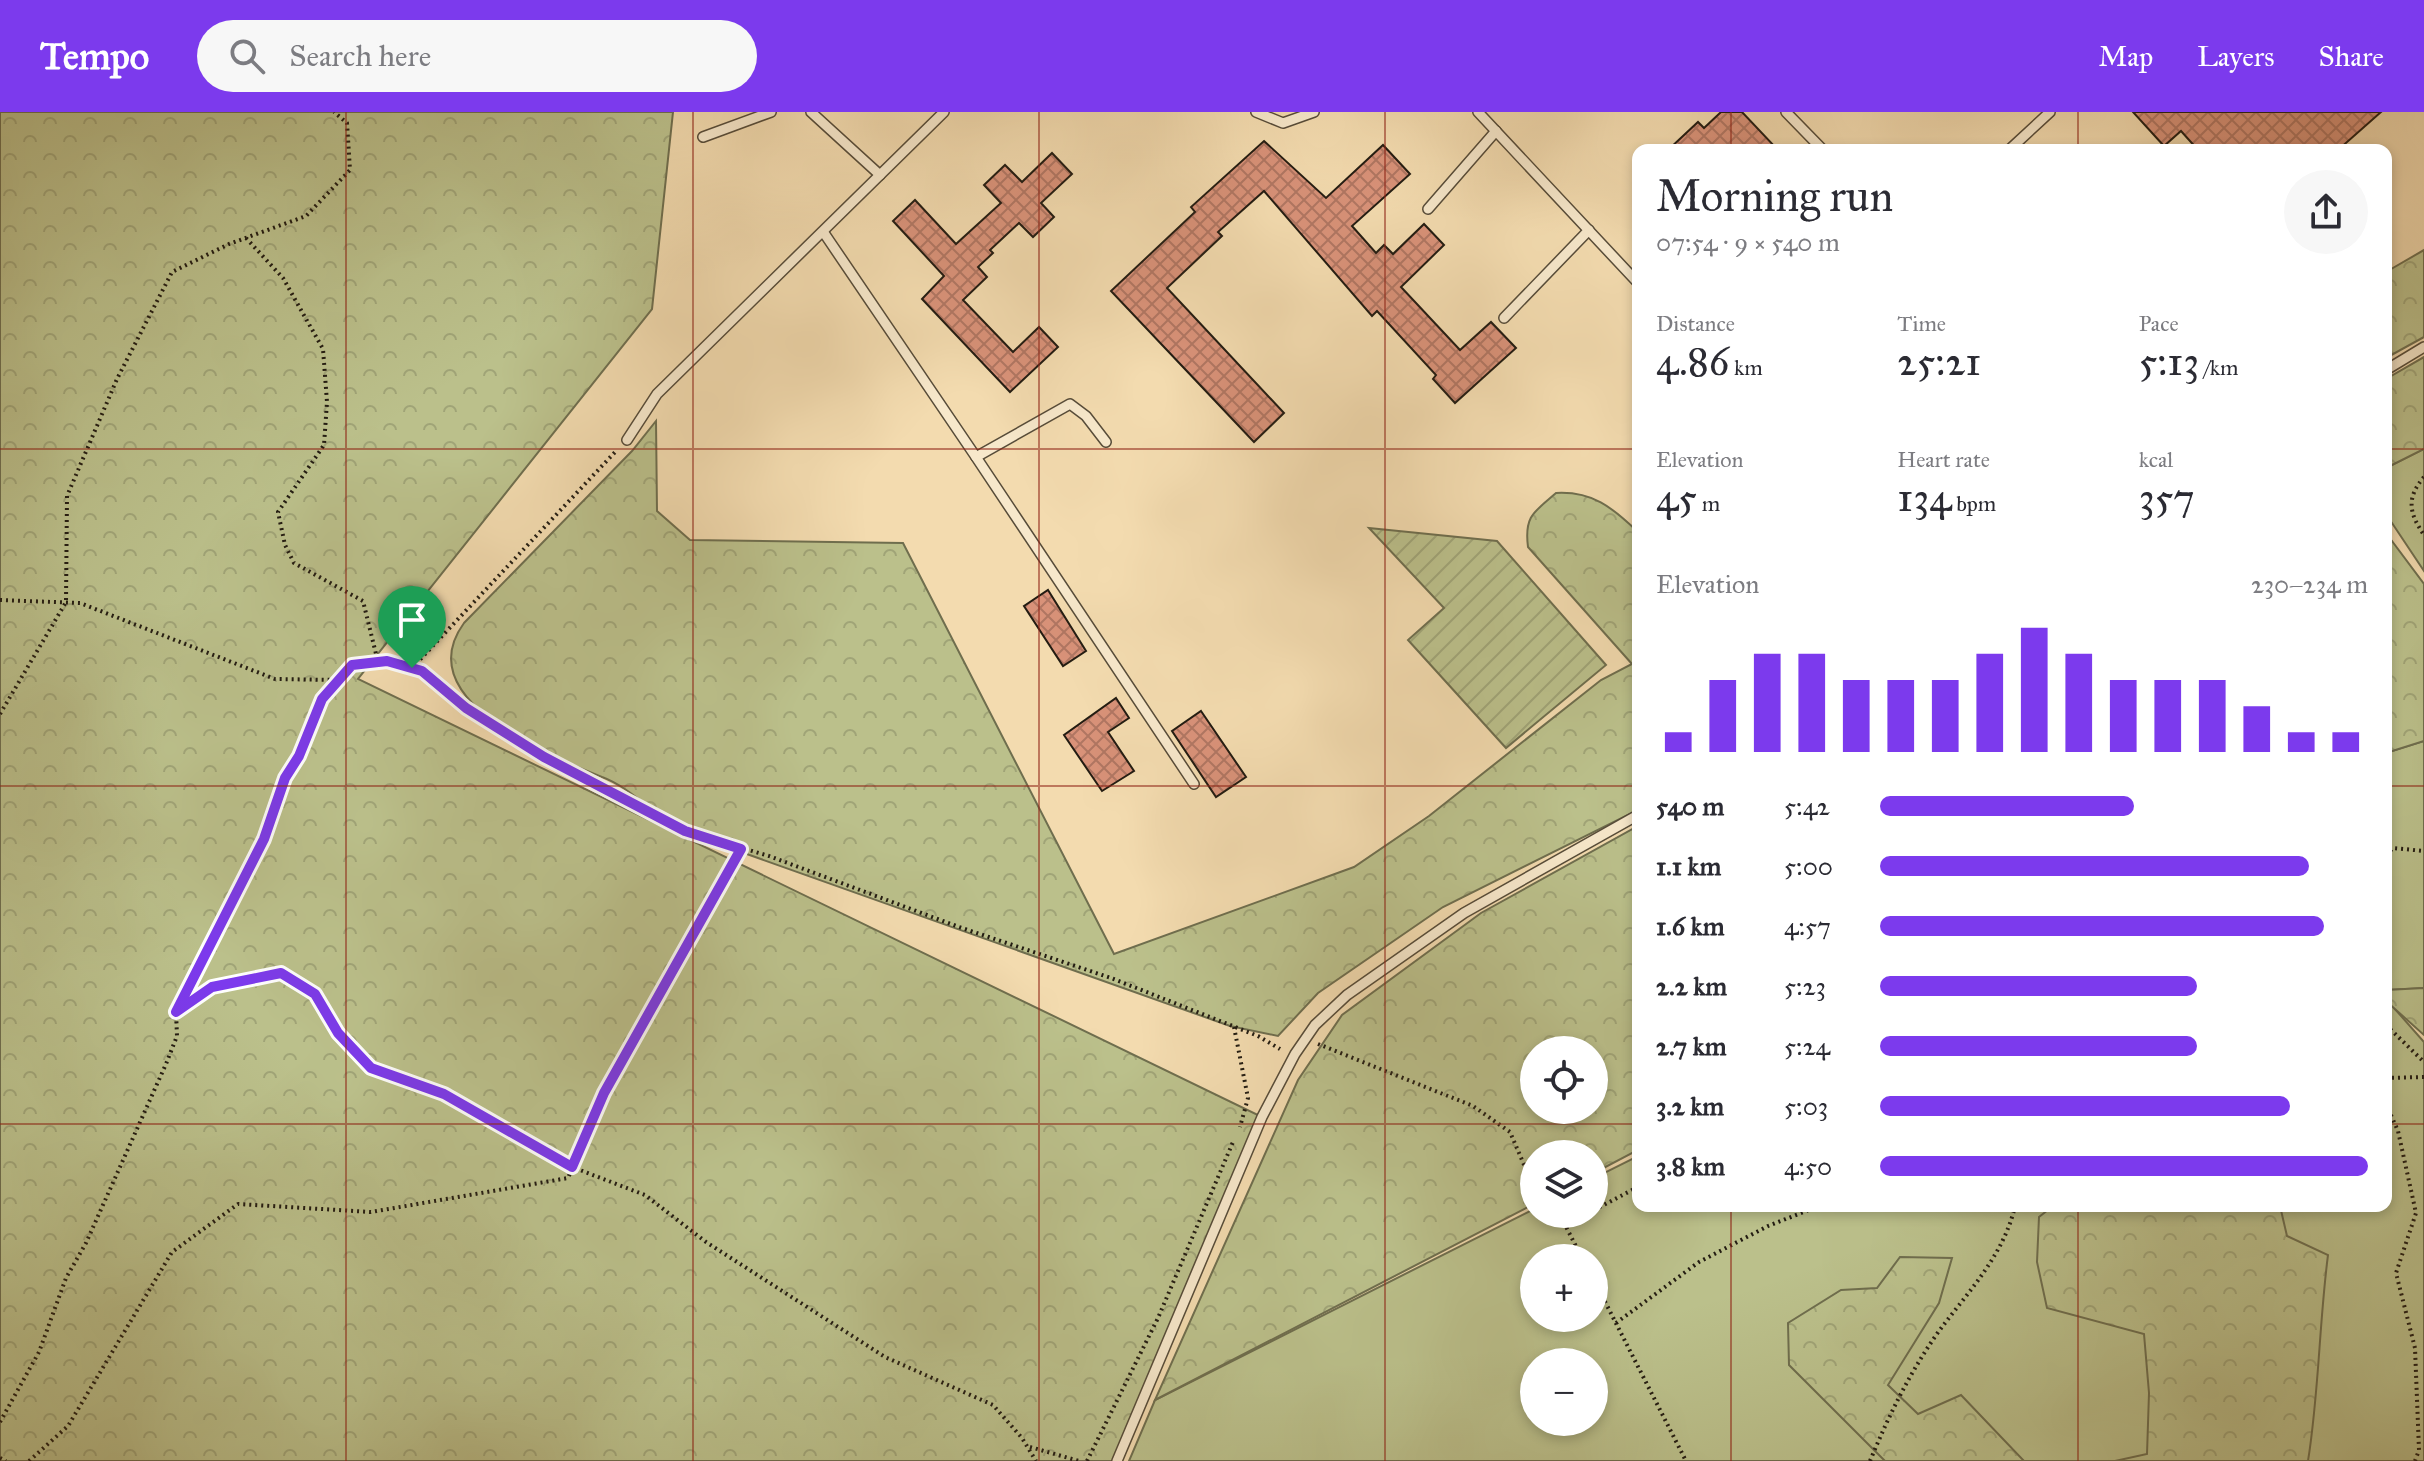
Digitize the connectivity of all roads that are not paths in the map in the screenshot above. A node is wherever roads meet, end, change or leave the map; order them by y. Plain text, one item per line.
1 (771, 112) edge
2 (811, 112) edge
3 (944, 112) edge
4 (1256, 112) edge
5 (1314, 112) edge
6 (1478, 112) edge
7 (1786, 112) edge
8 (2050, 112) edge
9 (1496, 131) junction
10 (703, 137) dead end
11 (1817, 144) edge
12 (2015, 144) edge
13 (880, 175) junction
14 (1428, 209) dead end
15 (1589, 230) junction
16 (824, 233) junction
17 (1632, 277) edge
18 (1504, 318) dead end
19 (2424, 347) edge
20 (2392, 366) edge
21 (627, 440) road end
22 (1106, 442) dead end
23 (976, 457) junction
24 (1194, 784) dead end
25 (1632, 818) edge
26 (1117, 1461) edge

1 - 10 lane
2 - 13 lane
3 - 13 lane
4 - 5 lane
6 - 9 lane
7 - 11 lane
8 - 12 lane
9 - 14 lane
9 - 15 lane
13 - 16 lane
15 - 17 lane
15 - 18 lane
16 - 21 lane
16 - 23 lane
19 - 20 lane
22 - 23 lane
23 - 24 lane
25 - 26 lane

